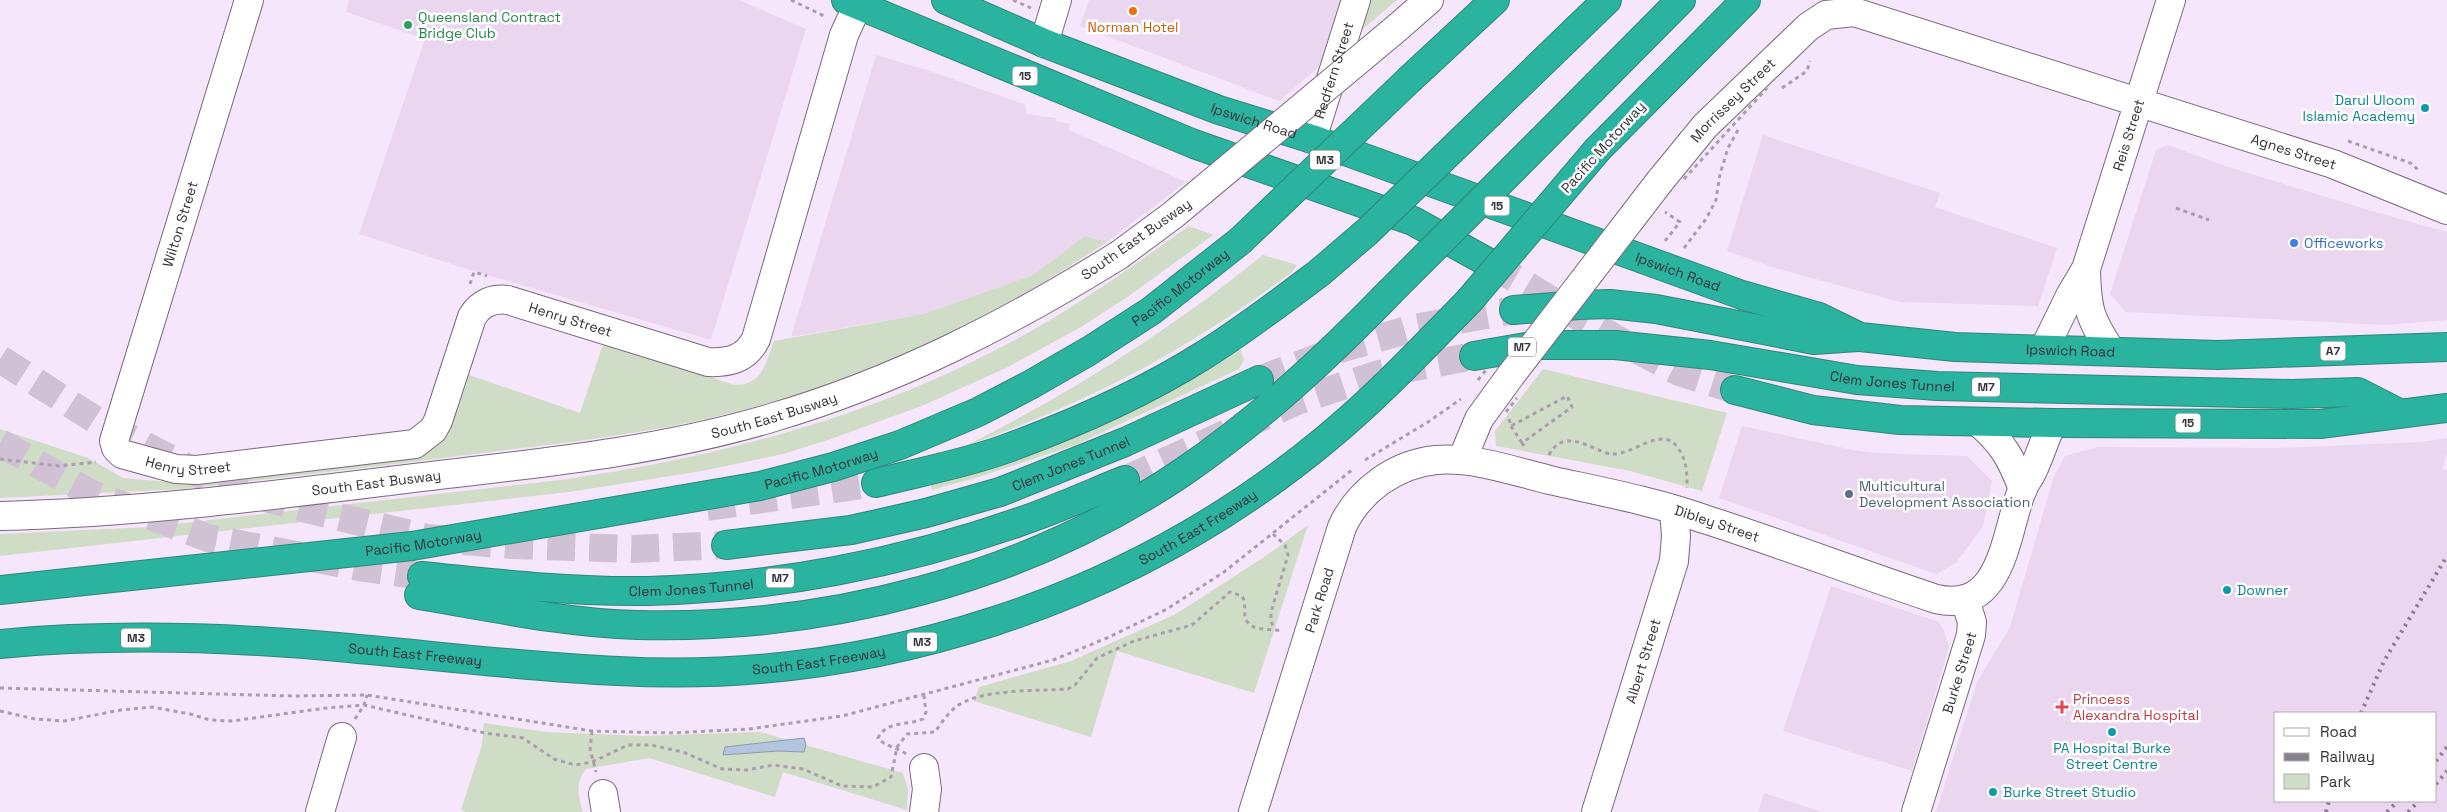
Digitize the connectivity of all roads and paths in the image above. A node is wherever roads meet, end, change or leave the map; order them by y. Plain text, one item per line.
1 (249, 0) edge
2 (791, 0) edge
3 (946, 0) edge
4 (1013, 0) edge
5 (1356, 0) edge
6 (1429, 0) edge
7 (1495, 0) edge
8 (1607, 0) edge
9 (1682, 0) edge
10 (1746, 0) edge
11 (2171, 0) edge
12 (855, 2) edge
13 (1047, 5) edge
14 (824, 22) dead end
15 (1044, 42) junction
16 (1812, 52) dead end
17 (1779, 90) dead end
18 (2138, 102) junction
19 (1739, 128) dead end
20 (1312, 139) junction
21 (2176, 208) dead end
22 (1661, 209) dead end
23 (2447, 210) edge
24 (2209, 220) dead end
25 (1663, 243) dead end
26 (1682, 250) dead end
27 (1491, 264) tunnel mouth
28 (2086, 269) junction
29 (493, 278) dead end
30 (468, 291) dead end
31 (1469, 301) joint
32 (1514, 310) tunnel mouth
33 (1860, 336) junction
34 (2447, 347) edge
35 (2044, 349) junction
36 (2111, 351) junction
37 (1474, 356) tunnel mouth
38 (1258, 380) tunnel mouth
39 (1734, 390) tunnel mouth
40 (2447, 408) edge
41 (1506, 412) dead end
42 (2399, 413) junction
43 (1978, 422) junction
44 (2052, 423) junction
45 (1511, 426) junction
46 (1522, 443) junction
47 (1527, 450) dead end
48 (107, 455) junction
49 (0, 459) edge
50 (1548, 459) dead end
51 (1462, 460) junction
52 (1125, 480) tunnel mouth
53 (876, 483) tunnel mouth
54 (2023, 488) junction
55 (1680, 502) junction
56 (0, 516) edge
57 (1273, 534) dead end
58 (726, 545) tunnel mouth
59 (0, 590) edge
60 (1965, 600) junction
61 (1274, 629) junction
62 (1287, 633) dead end
63 (0, 644) edge
64 (924, 696) dead end
65 (0, 711) edge
66 (592, 731) dead end
67 (342, 737) dead end
68 (897, 747) junction
69 (592, 762) junction
70 (924, 768) joint
71 (320, 812) edge
72 (924, 812) edge
73 (1253, 812) edge
74 (1596, 812) edge
75 (1916, 812) edge

1 - 48 street, Wilton Street
2 - 14 path
3 - 15 highway, Ipswich Road / 15
4 - 13 path
5 - 20 street, Redfern Street
6 - 56 street, South East Busway, bridge
7 - 59 highway, Pacific Motorway / M3, bridge
8 - 53 highway, bridge
9 - 52 highway, Clem Jones Tunnel / M7, bridge
10 - 31 highway, Pacific Motorway / M3, bridge
11 - 18 street, Reis Street
12 - 27 highway, 15
12 - 48 street, Henry Street
13 - 15 street
15 - 20 highway, Ipswich Road / 15
16 - 17 path
18 - 23 street, Agnes Street
18 - 28 street, Reis Street
18 - 51 street, Morrissey Street, bridge
19 - 26 path
20 - 33 highway, Ipswich Road / 15
21 - 24 path
22 - 25 path
28 - 35 street, Reis Street
28 - 36 street, Reis Street
29 - 30 path
31 - 63 highway, South East Freeway / M3
32 - 33 highway
33 - 35 highway, Ipswich Road / A7
34 - 36 highway, Ipswich Road / A7
35 - 36 highway, Ipswich Road / A7
37 - 42 highway, Clem Jones Tunnel / M7
38 - 58 highway, Clem Jones Tunnel
39 - 43 highway, 15
40 - 42 highway
41 - 45 path
42 - 44 highway, 15
43 - 44 highway, 15
43 - 54 street
44 - 54 street
45 - 46 path
45 - 46 path
46 - 47 path
48 - 49 path
50 - 55 path
51 - 55 street, Dibley Street
51 - 73 street, Park Road
54 - 60 street
55 - 60 street, Dibley Street
55 - 74 street, Albert Street
57 - 61 path
60 - 75 street, Burke Street
61 - 62 path
61 - 68 path
64 - 68 path
65 - 69 path
66 - 69 path
67 - 71 street
68 - 69 path
68 - 70 path
70 - 72 street

